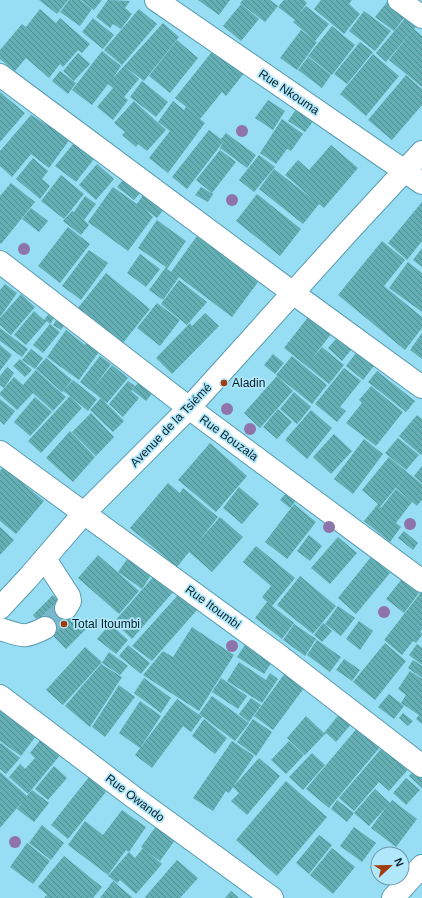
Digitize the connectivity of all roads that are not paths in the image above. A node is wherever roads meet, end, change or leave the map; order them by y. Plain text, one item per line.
1 (156, 0) edge
2 (399, 0) edge
3 (422, 17) edge
4 (0, 76) edge
5 (422, 152) edge
6 (404, 171) junction
7 (422, 184) edge
8 (0, 262) edge
9 (292, 293) junction
10 (422, 387) edge
11 (189, 408) junction
12 (0, 452) edge
13 (84, 513) junction
14 (44, 559) junction
15 (422, 581) edge
16 (0, 608) edge
17 (66, 608) dead end
18 (45, 628) tunnel mouth
19 (0, 629) edge
20 (0, 696) edge
21 (422, 766) edge
22 (422, 866) edge
23 (272, 898) edge
24 (393, 898) edge

1 - 6 street, Rue Nkouma
2 - 3 street
4 - 9 street
5 - 6 street, Avenue de la Tsiémé
6 - 7 street, Rue Nkouma
6 - 9 street, Avenue de la Tsiémé
8 - 11 street, Rue Bouzala
9 - 10 street
9 - 11 street, Avenue de la Tsiémé
11 - 13 street, Avenue de la Tsiémé
11 - 15 street, Rue Bouzala
12 - 13 street, Rue Itoumbi
13 - 14 street, Avenue de la Tsiémé
13 - 21 street, Rue Itoumbi
14 - 16 street, Avenue de la Tsiémé
14 - 17 street
18 - 19 street
20 - 23 street, Rue Owando
22 - 24 street

